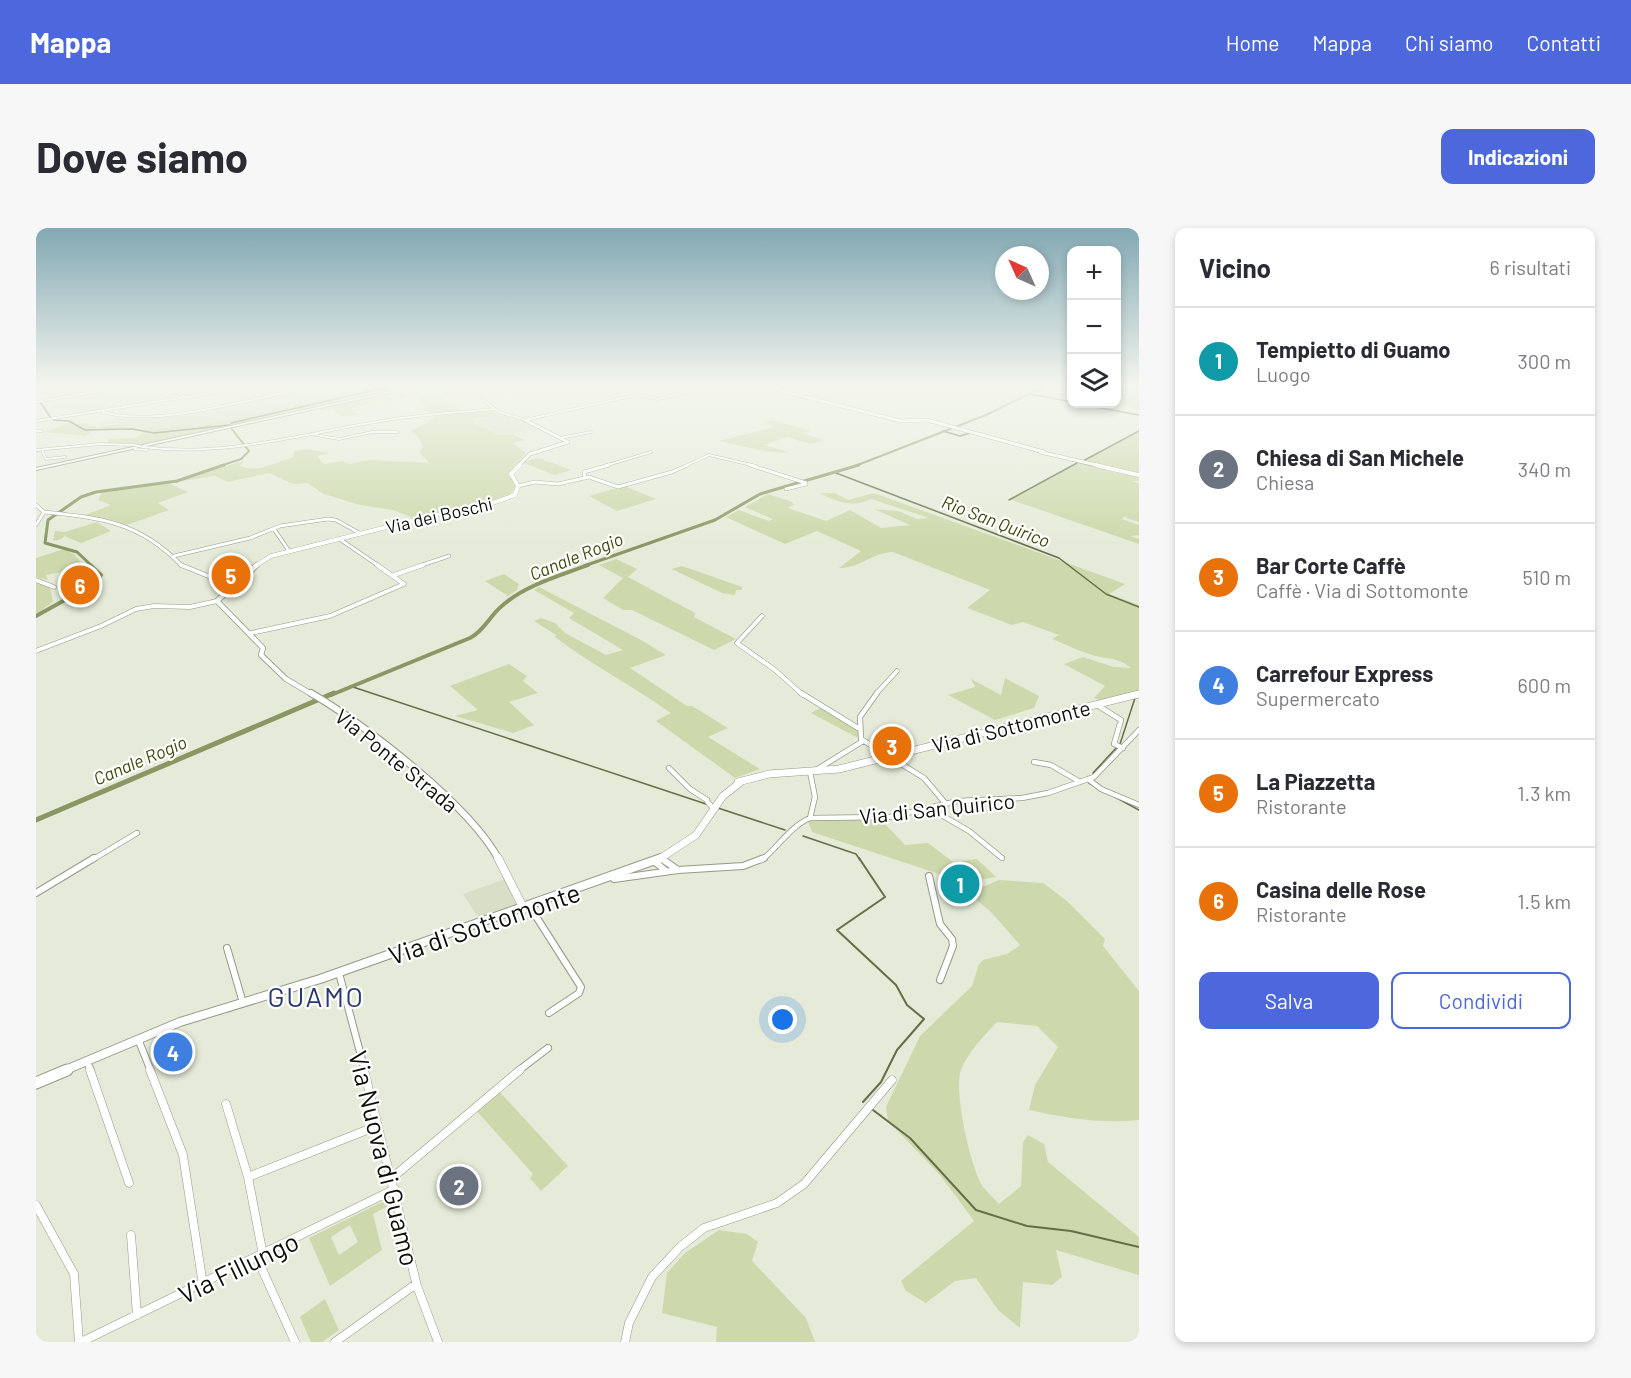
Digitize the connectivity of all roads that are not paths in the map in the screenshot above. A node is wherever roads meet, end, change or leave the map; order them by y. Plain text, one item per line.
1 (171, 439) edge
2 (294, 439) edge
3 (562, 439) edge
4 (995, 439) edge
5 (135, 449) dead end
6 (36, 450) edge
7 (42, 450) junction
8 (177, 451) junction
9 (651, 452) dead end
10 (65, 457) dead end
11 (36, 468) edge
12 (1139, 475) edge
13 (585, 477) junction
14 (518, 486) junction
15 (786, 489) dead end
16 (36, 505) edge
17 (44, 512) junction
18 (36, 525) edge
19 (274, 529) junction
20 (361, 534) junction
21 (341, 540) junction
22 (289, 551) junction
23 (174, 556) junction
24 (449, 556) dead end
25 (394, 575) junction
26 (36, 580) edge
27 (54, 586) dead end
28 (233, 586) junction
29 (217, 601) junction
30 (762, 616) dead end
31 (251, 633) junction
32 (36, 651) edge
33 (897, 670) dead end
34 (1139, 694) edge
35 (1097, 705) junction
36 (858, 728) junction
37 (1139, 730) edge
38 (863, 741) junction
39 (1122, 748) junction
40 (890, 757) junction
41 (1034, 762) dead end
42 (669, 768) dead end
43 (812, 772) junction
44 (1088, 780) junction
45 (742, 781) junction
46 (1080, 782) junction
47 (709, 802) junction
48 (946, 804) junction
49 (1139, 805) edge
50 (932, 809) junction
51 (810, 818) junction
52 (137, 832) dead end
53 (690, 838) junction
54 (1002, 858) dead end
55 (659, 861) junction
56 (678, 870) junction
57 (666, 871) junction
58 (929, 876) dead end
59 (614, 879) junction
60 (36, 893) edge
61 (527, 908) junction
62 (227, 948) dead end
63 (339, 973) junction
64 (940, 980) dead end
65 (243, 1003) junction
66 (549, 1013) dead end
67 (138, 1038) junction
68 (548, 1048) dead end
69 (87, 1061) junction
70 (892, 1080) dead end
71 (36, 1083) edge
72 (226, 1104) dead end
73 (377, 1126) junction
74 (248, 1177) junction
75 (392, 1178) junction
76 (129, 1183) dead end
77 (395, 1189) junction
78 (36, 1205) edge
79 (131, 1235) dead end
80 (260, 1257) junction
81 (416, 1284) junction
82 (202, 1285) junction
83 (137, 1315) junction
84 (80, 1342) edge
85 (295, 1342) edge
86 (335, 1342) edge
87 (438, 1342) edge
88 (625, 1342) edge

1 - 11 highway
2 - 8 street
3 - 14 street, Via dei Boschi
4 - 12 street
5 - 8 street
6 - 7 street
7 - 8 street, bridge
7 - 10 street
9 - 13 street
13 - 14 street
13 - 15 street
14 - 20 street, Via dei Boschi
16 - 17 street
17 - 18 street
17 - 23 street
19 - 20 street
19 - 22 street
19 - 23 street
20 - 21 street, Via dei Boschi
21 - 22 street, Via dei Boschi
21 - 25 street
22 - 28 street, Via dei Boschi
23 - 28 street
24 - 25 street
25 - 31 street
26 - 27 street
28 - 29 street, Via dei Boschi
29 - 31 street, Via Ponte Strada
29 - 32 street
30 - 36 street
31 - 61 street, Via Ponte Strada
33 - 36 street
34 - 35 main road, Via di Sottomonte
35 - 39 street
35 - 40 main road, Via di Sottomonte
36 - 38 street
37 - 39 street, Via di San Quirico
38 - 40 street
38 - 43 street
39 - 44 street, Via di San Quirico
40 - 43 main road, Via di Sottomonte
40 - 48 street
41 - 46 street
42 - 47 street
43 - 45 main road, Via di Sottomonte
43 - 51 street
44 - 46 street, Via di San Quirico
44 - 49 street
45 - 47 main road, Via di Sottomonte
45 - 53 main road, Via di Sottomonte
46 - 48 street, Via di San Quirico
47 - 53 main road, Via di Sottomonte
48 - 50 street, Via di San Quirico
50 - 51 street, Via di San Quirico
50 - 54 street
51 - 56 street
52 - 60 street
53 - 55 main road, Via di Sottomonte
55 - 56 street
55 - 57 street
55 - 59 main road, Via di Sottomonte
56 - 57 street
57 - 59 street
58 - 64 street
59 - 61 main road, Via di Sottomonte
61 - 63 main road, Via di Sottomonte
61 - 66 street
62 - 65 street
63 - 65 main road, Via di Sottomonte
63 - 73 street, Via Nuova di Guamo
65 - 67 main road, Via di Sottomonte
67 - 69 main road, Via di Sottomonte
67 - 82 street
68 - 75 street
69 - 71 main road, Via di Sottomonte
69 - 76 street
70 - 88 street
72 - 74 street
73 - 74 street
73 - 75 street, Via Nuova di Guamo
74 - 80 street
75 - 77 street, Via Nuova di Guamo
77 - 80 street, Via Fillungo
77 - 81 street, Via Nuova di Guamo
78 - 84 street, Via Fillungo
79 - 83 street
80 - 82 street, Via Fillungo
80 - 85 street
81 - 86 street
81 - 87 street, Via Nuova di Guamo
82 - 83 street, Via Fillungo
83 - 84 street, Via Fillungo

